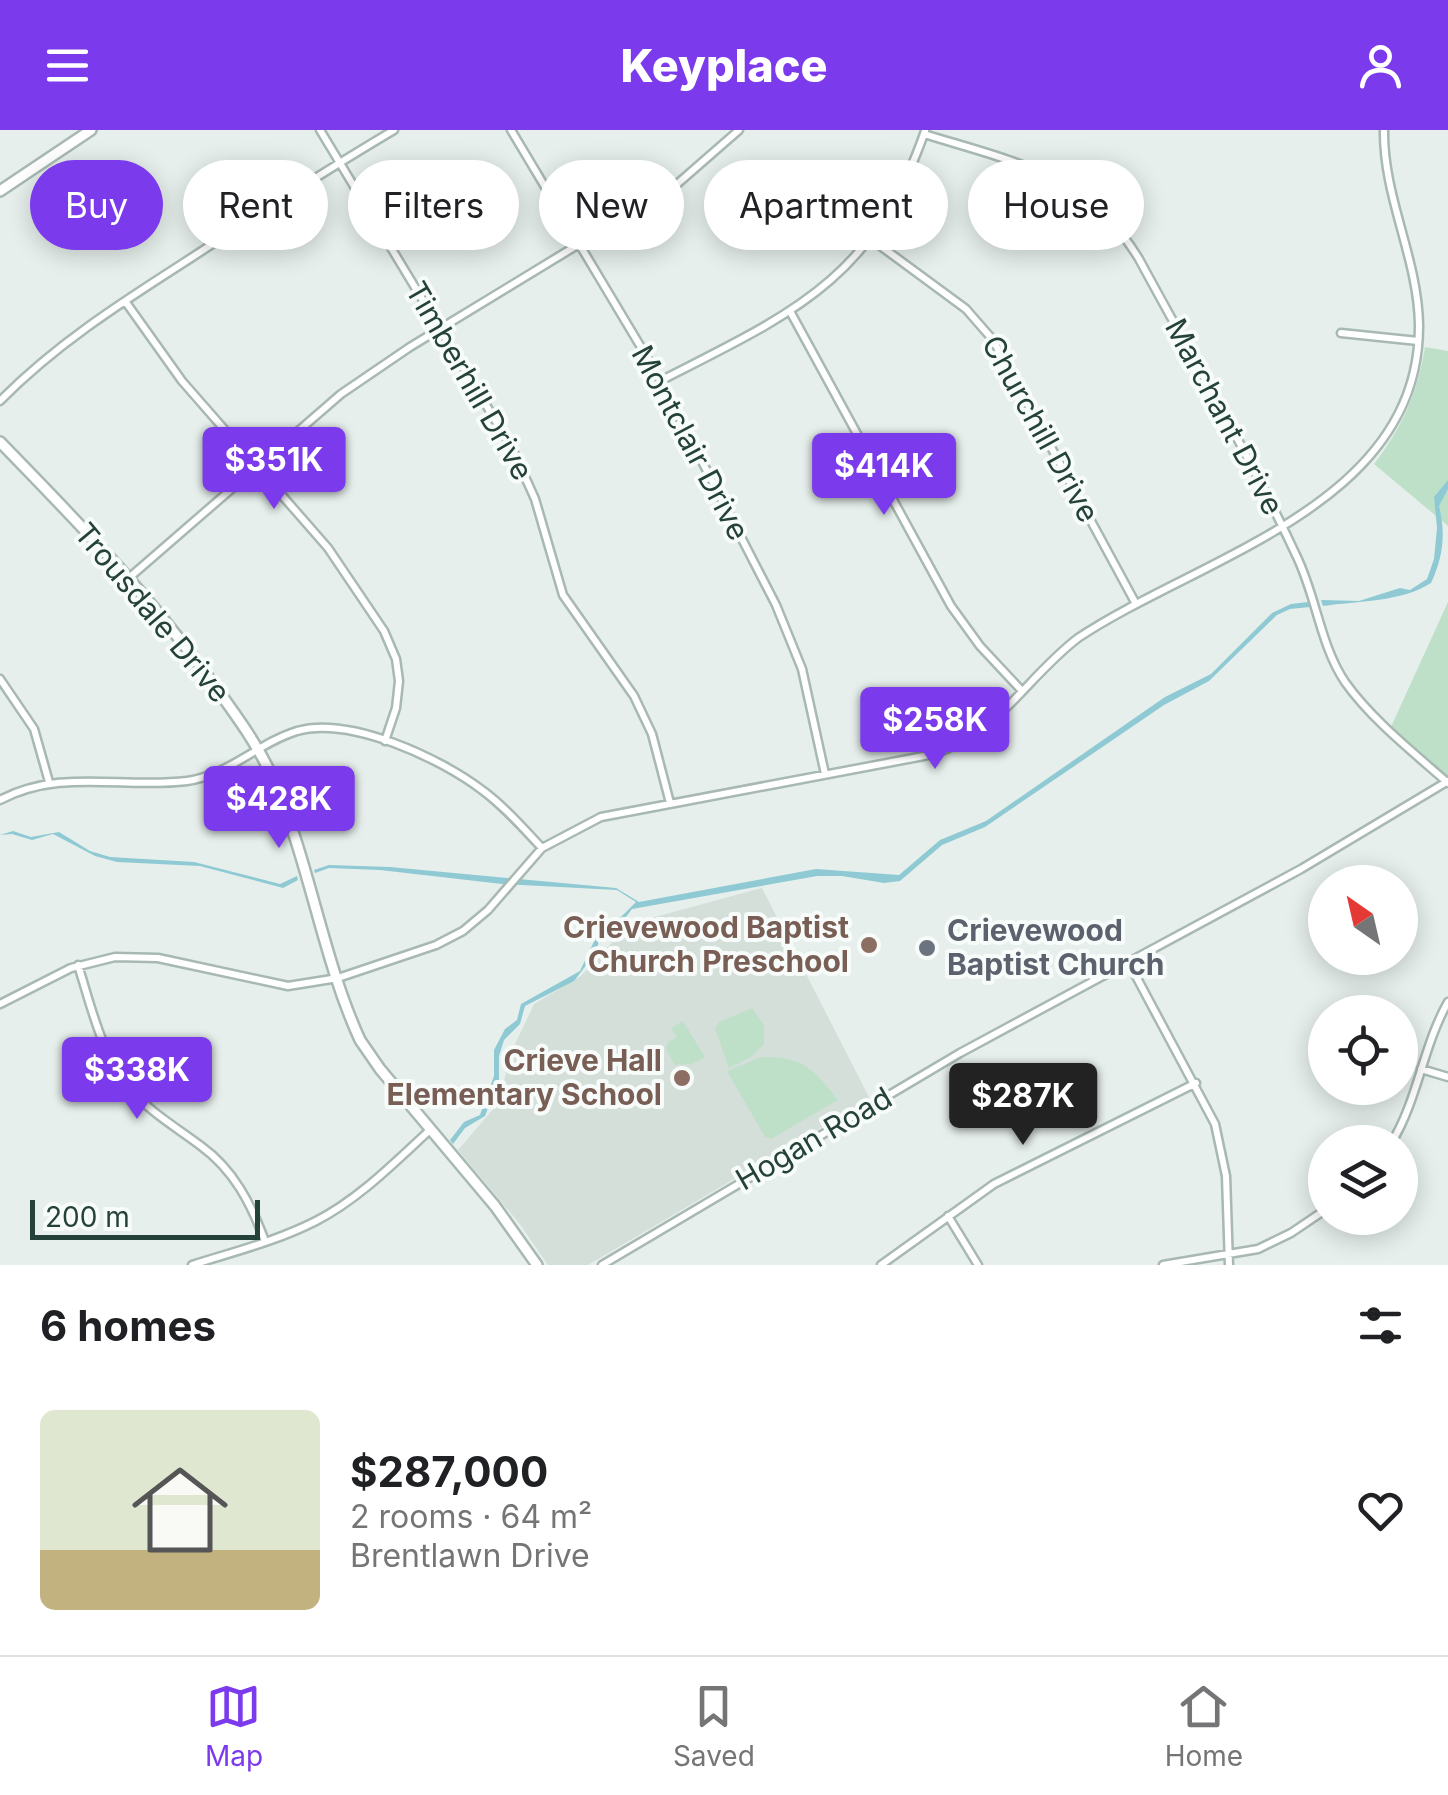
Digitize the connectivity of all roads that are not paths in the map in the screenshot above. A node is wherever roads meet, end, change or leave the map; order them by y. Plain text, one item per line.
1 (91, 130) edge
2 (320, 130) edge
3 (394, 130) edge
4 (511, 130) edge
5 (739, 130) edge
6 (1384, 130) edge
7 (924, 132) edge
8 (913, 160) edge
9 (339, 162) junction
10 (539, 177) edge
11 (684, 179) edge
12 (0, 191) edge
13 (569, 250) edge
14 (583, 250) edge
15 (860, 250) edge
16 (888, 250) edge
17 (126, 301) junction
18 (791, 313) junction
19 (440, 328) junction
20 (1341, 334) dead end
21 (1418, 341) junction
22 (660, 381) junction
23 (0, 401) edge
24 (0, 442) edge
25 (257, 466) junction
26 (1282, 526) junction
27 (130, 577) junction
28 (1136, 604) junction
29 (0, 679) edge
30 (1022, 691) junction
31 (385, 741) junction
32 (258, 750) junction
33 (825, 774) junction
34 (49, 782) junction
35 (1448, 782) edge
36 (0, 800) edge
37 (670, 803) junction
38 (542, 848) junction
39 (78, 965) junction
40 (1130, 965) junction
41 (338, 978) junction
42 (1448, 1002) edge
43 (0, 1004) edge
44 (1421, 1069) junction
45 (1448, 1077) edge
46 (1196, 1083) junction
47 (1401, 1125) edge
48 (431, 1130) junction
49 (948, 1216) junction
50 (1308, 1221) edge
51 (265, 1242) junction
52 (1229, 1255) junction
53 (192, 1265) edge
54 (538, 1265) edge
55 (602, 1265) edge
56 (881, 1265) edge
57 (978, 1265) edge
58 (1163, 1265) edge
59 (1229, 1265) edge

1 - 12 street
2 - 9 street, Timberhill Drive
3 - 9 street
4 - 10 street, Montclair Drive
5 - 11 street
6 - 21 street
7 - 8 street
7 - 26 street, Marchant Drive
9 - 17 street
9 - 19 street, Timberhill Drive
13 - 19 street
14 - 22 street, Montclair Drive
15 - 18 street
16 - 28 street, Churchill Drive
17 - 23 street
17 - 25 street
18 - 22 street
18 - 30 street
19 - 25 street
19 - 37 street, Timberhill Drive
20 - 21 street
21 - 26 street
22 - 33 street, Montclair Drive
24 - 27 street, Trousdale Drive
25 - 27 street
25 - 31 street
26 - 28 street
26 - 35 street, Marchant Drive
27 - 32 street, Trousdale Drive
28 - 30 street
29 - 34 street
30 - 33 street
31 - 32 street
31 - 38 street
32 - 34 street
32 - 41 street, Trousdale Drive
33 - 37 street
34 - 36 street
35 - 40 street, Hogan Road
37 - 38 street
38 - 41 street
39 - 41 street
39 - 43 street
39 - 51 street
40 - 46 street
40 - 55 street, Hogan Road
41 - 48 street, Trousdale Drive
42 - 44 street
44 - 45 street
44 - 47 street
46 - 49 street
46 - 52 street
48 - 51 street
48 - 54 street, Trousdale Drive
49 - 56 street
49 - 57 street
50 - 52 street
51 - 53 street
52 - 58 street
52 - 59 street

